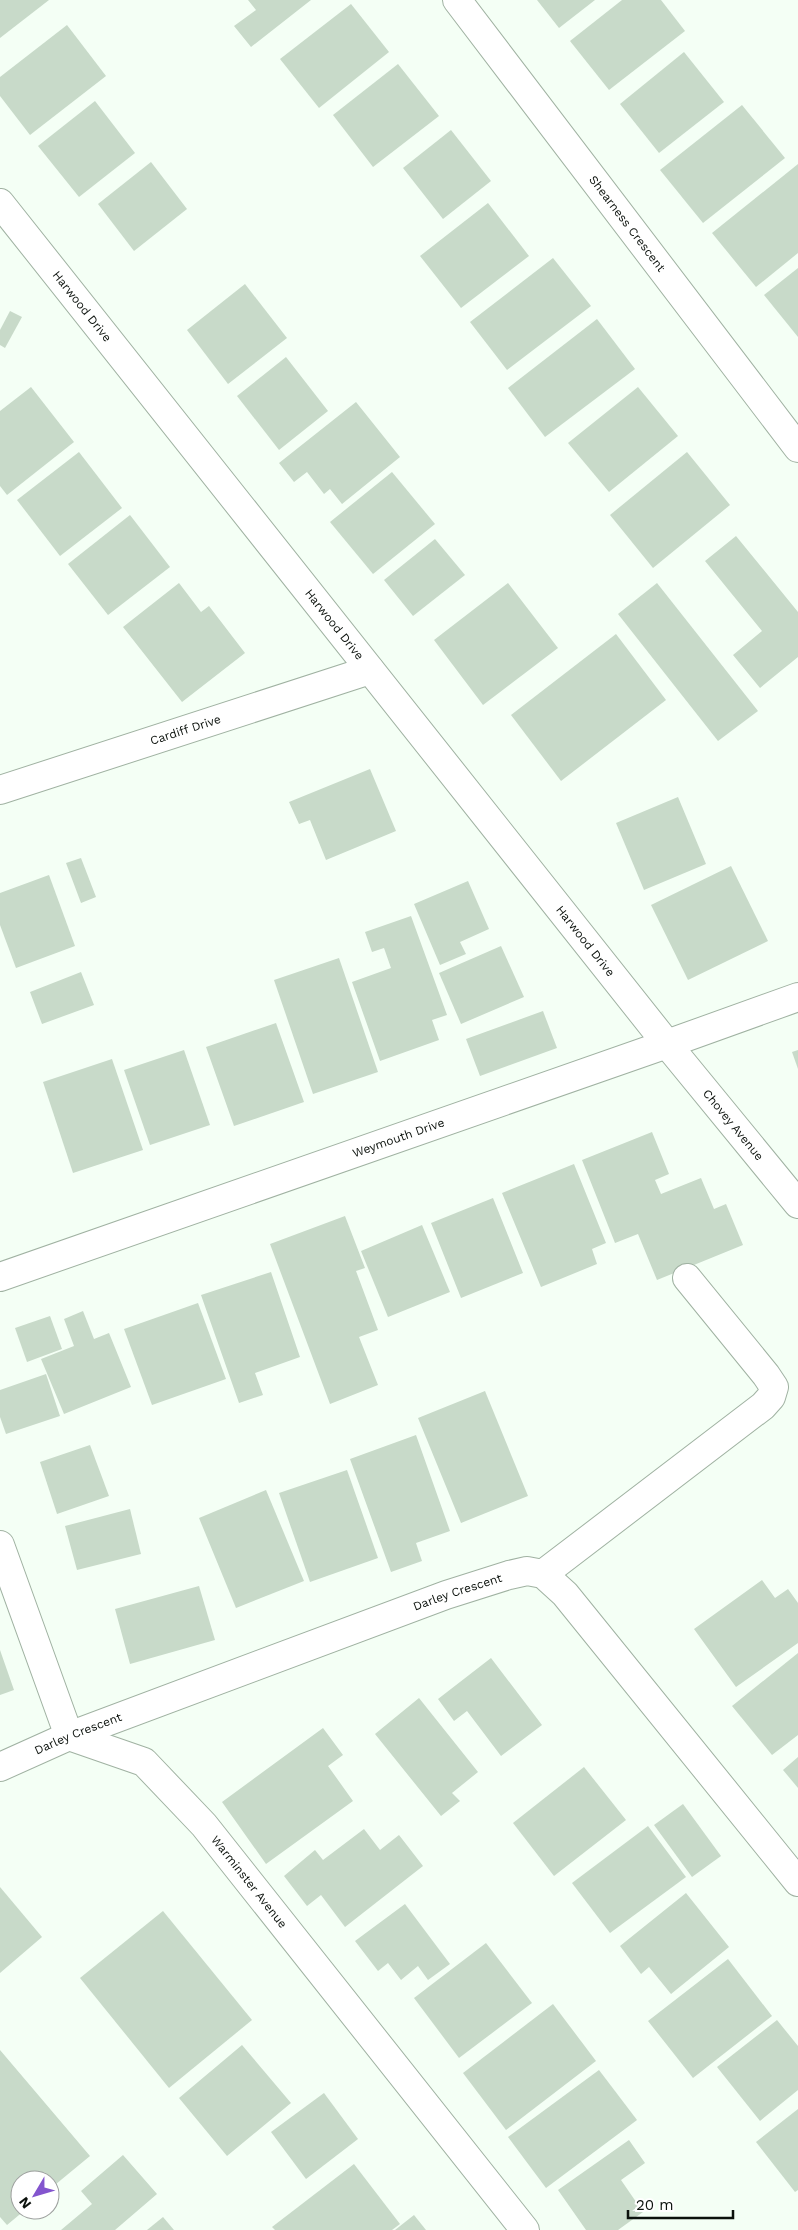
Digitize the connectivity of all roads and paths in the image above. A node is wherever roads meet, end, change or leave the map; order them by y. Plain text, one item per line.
1 (457, 0) edge
2 (0, 203) edge
3 (798, 448) edge
4 (370, 670) junction
5 (0, 790) edge
6 (798, 997) edge
7 (667, 1044) junction
8 (798, 1204) edge
9 (0, 1277) edge
10 (687, 1278) dead end
11 (0, 1545) edge
12 (544, 1574) junction
13 (69, 1736) junction
14 (0, 1767) edge
15 (798, 1882) edge
16 (525, 2230) edge

1 - 3 street, Shearness Crescent
2 - 4 street, Harwood Drive
4 - 5 street, Cardiff Drive
4 - 7 street, Harwood Drive
6 - 7 street, Weymouth Drive
7 - 8 street, Chovey Avenue
7 - 9 street, Weymouth Drive
10 - 12 street
11 - 13 street
12 - 13 street, Darley Crescent
12 - 15 street
13 - 14 street, Darley Crescent
13 - 16 street, Warminster Avenue

